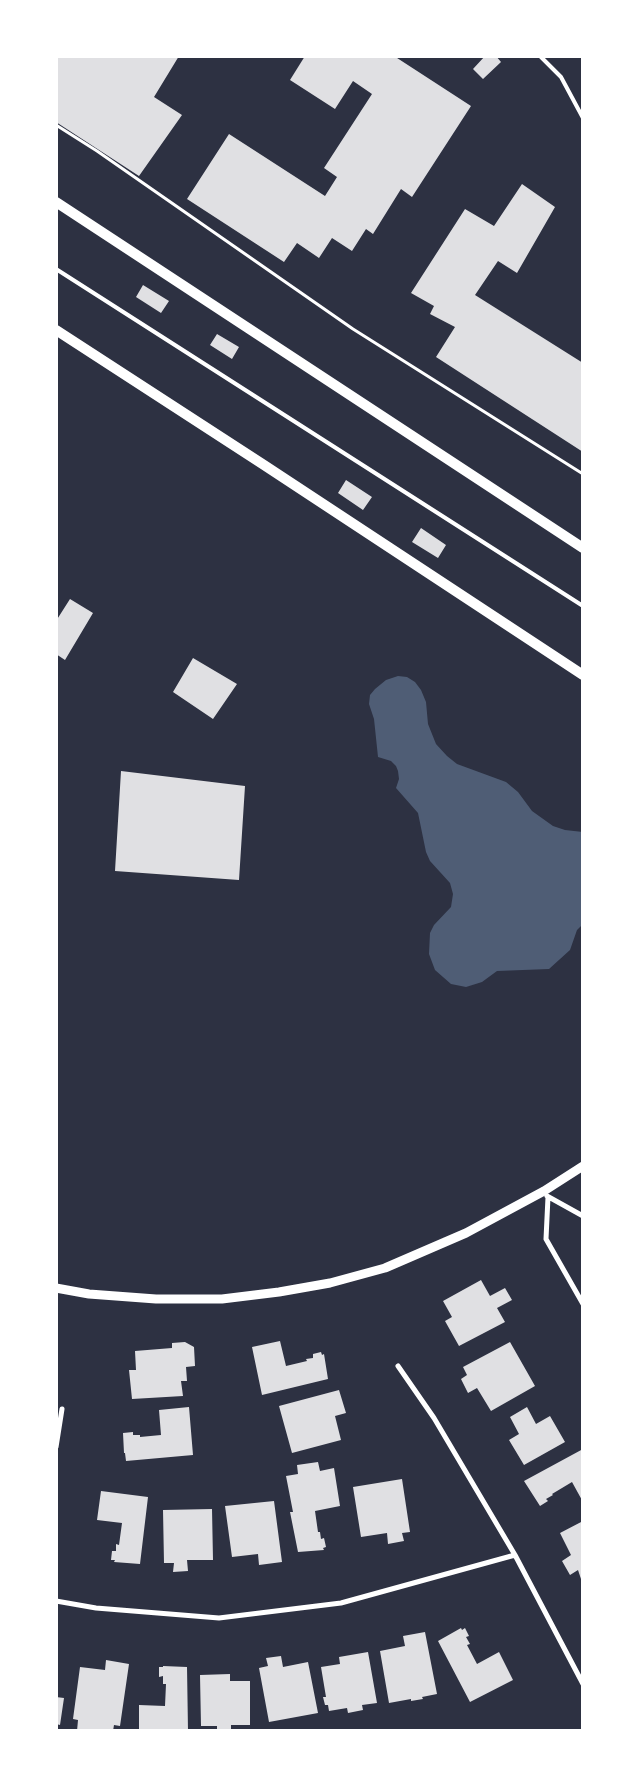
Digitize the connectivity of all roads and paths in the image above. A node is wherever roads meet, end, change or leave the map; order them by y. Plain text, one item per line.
1 (540, 56) edge
2 (583, 118) edge
3 (56, 125) edge
4 (56, 202) edge
5 (56, 269) edge
6 (56, 330) edge
7 (583, 474) edge
8 (583, 548) edge
9 (583, 606) edge
10 (583, 675) edge
11 (583, 1166) edge
12 (546, 1194) junction
13 (583, 1216) edge
14 (56, 1288) edge
15 (583, 1304) edge
16 (398, 1366) dead end
17 (62, 1409) dead end
18 (56, 1447) edge
19 (516, 1555) junction
20 (56, 1601) edge
21 (583, 1684) edge

1 - 2 lane
3 - 7 path
4 - 8 main road
5 - 9 lane
6 - 10 main road
11 - 12 street
12 - 13 street
12 - 14 street
12 - 15 street
16 - 19 street
17 - 18 street
19 - 20 street
19 - 21 street

